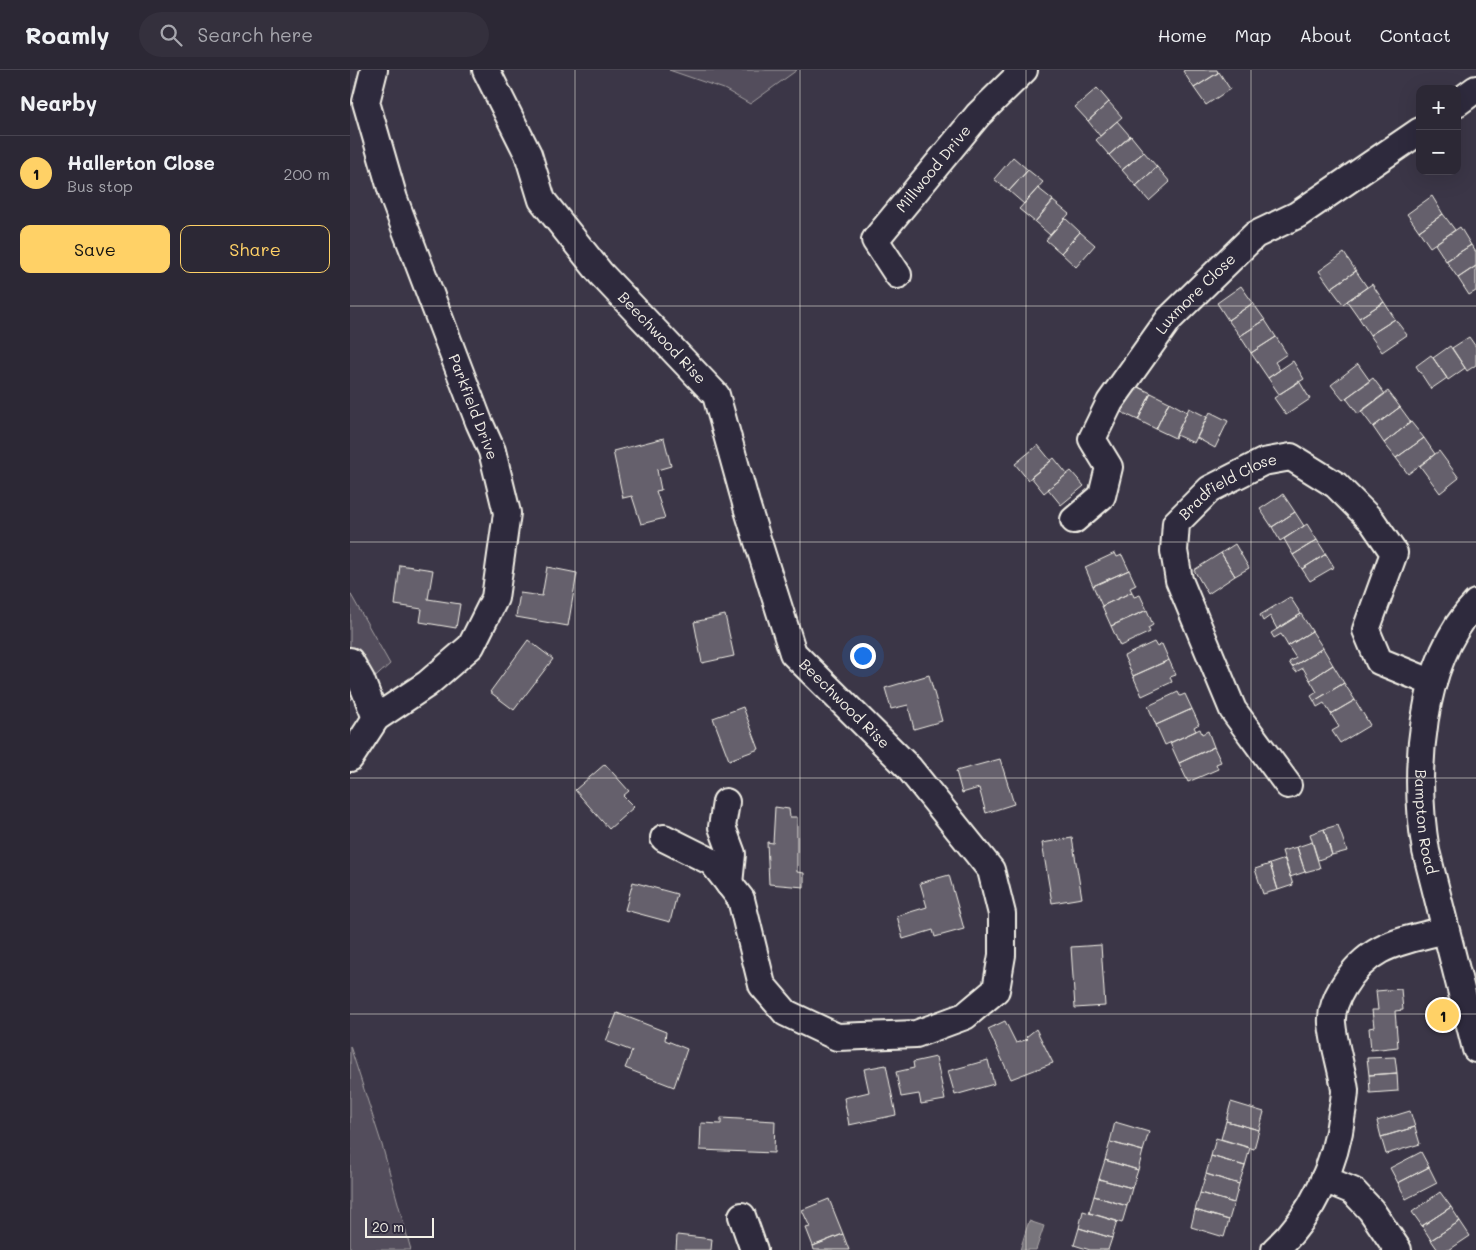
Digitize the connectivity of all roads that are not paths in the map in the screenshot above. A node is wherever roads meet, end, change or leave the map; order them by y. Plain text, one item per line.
1 (374, 70) edge
2 (486, 70) edge
3 (1024, 70) edge
4 (1476, 89) edge
5 (1461, 100) edge
6 (1416, 134) edge
7 (898, 275) dead end
8 (1074, 520) dead end
9 (1476, 604) edge
10 (350, 661) edge
11 (1433, 682) junction
12 (376, 718) junction
13 (350, 758) edge
14 (1288, 785) dead end
15 (726, 802) dead end
16 (664, 838) dead end
17 (730, 884) junction
18 (1445, 930) junction
19 (1476, 1049) edge
20 (1324, 1179) junction
21 (742, 1216) dead end
22 (754, 1250) edge
23 (1274, 1250) edge
24 (1398, 1250) edge

1 - 12 street, Parkfield Drive
2 - 17 street, Beechwood Rise
3 - 7 street, Millwood Drive
4 - 5 street
6 - 8 street, Luxmore Close
9 - 11 street, Bampton Road
10 - 12 street
11 - 14 street, Bradfield Close
11 - 18 street, Bampton Road
12 - 13 street, Parkfield Drive
15 - 17 street
16 - 17 street, Beechwood Rise
18 - 19 street, Bampton Road
18 - 20 street
20 - 23 street
20 - 24 street
21 - 22 street

